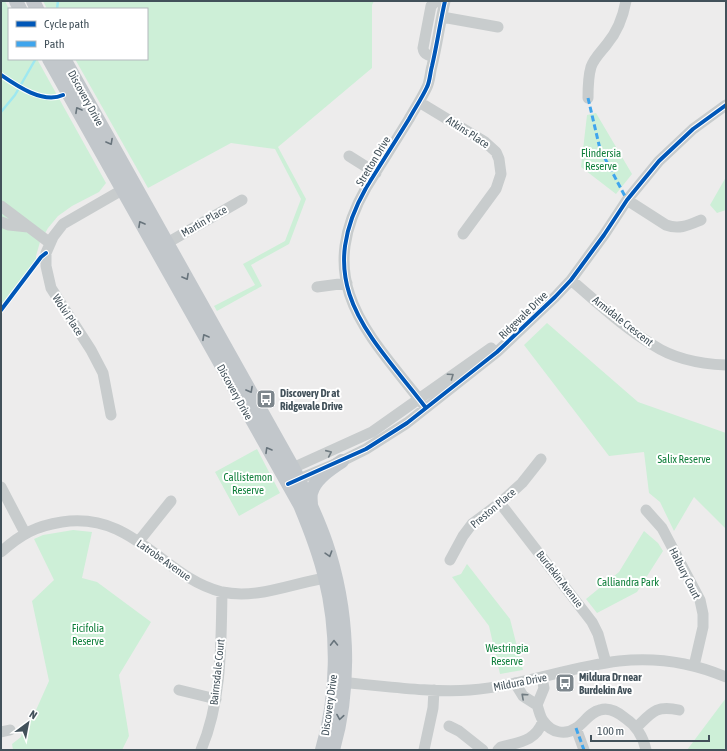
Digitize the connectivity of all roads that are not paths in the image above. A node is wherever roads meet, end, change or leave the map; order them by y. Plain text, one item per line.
1 (441, 1) edge
2 (626, 1) edge
3 (442, 17) junction
4 (498, 27) dead end
5 (434, 57) junction
6 (50, 60) edge
7 (64, 60) edge
8 (588, 98) dead end
9 (419, 102) junction
10 (726, 105) edge
11 (349, 156) dead end
12 (376, 173) junction
13 (127, 187) junction
14 (242, 200) dead end
15 (627, 200) junction
16 (1, 206) edge
17 (701, 220) dead end
18 (1, 222) edge
19 (27, 226) junction
20 (463, 234) dead end
21 (50, 243) junction
22 (167, 243) junction
23 (571, 280) junction
24 (347, 283) junction
25 (317, 287) dead end
26 (726, 365) edge
27 (423, 403) junction
28 (111, 414) dead end
29 (541, 459) dead end
30 (342, 461) junction
31 (290, 476) junction
32 (1, 487) edge
33 (171, 501) dead end
34 (500, 503) junction
35 (311, 506) junction
36 (646, 510) dead end
37 (25, 533) junction
38 (139, 541) junction
39 (1, 552) edge
40 (450, 560) dead end
41 (331, 577) junction
42 (222, 592) junction
43 (606, 663) junction
44 (694, 666) junction
45 (726, 677) edge
46 (542, 678) junction
47 (339, 682) junction
48 (515, 683) junction
49 (179, 690) dead end
50 (434, 690) junction
51 (216, 699) junction
52 (537, 705) junction
53 (679, 710) dead end
54 (543, 721) junction
55 (449, 726) dead end
56 (637, 727) junction
57 (576, 728) junction
58 (201, 750) edge
59 (322, 750) edge
60 (333, 750) edge
61 (424, 750) edge
62 (483, 750) edge
63 (498, 750) edge
64 (584, 750) edge
65 (646, 750) edge

1 - 3 street, Stretton Drive
1 - 5 street
2 - 8 street
3 - 4 street
3 - 5 street, Stretton Drive
5 - 9 street, Stretton Drive
13 -> 6 main road, Discovery Drive
7 -> 13 main road, Discovery Drive
9 - 12 street, Stretton Drive
9 - 20 street, Atkins Place
10 - 15 street, Ridgevale Drive
11 - 12 street
12 - 24 street, Stretton Drive
13 - 21 street, Wolvi Place
13 - 22 main road, Discovery Drive
31 -> 13 main road, Discovery Drive
14 - 22 street, Martin Place
15 - 17 street
15 - 23 street, Ridgevale Drive
16 - 19 street
18 - 19 street
19 - 21 street
21 - 28 street, Wolvi Place
22 -> 31 main road, Discovery Drive
23 - 26 street, Armidale Crescent
23 - 27 street, Ridgevale Drive
24 - 25 street
24 - 27 street, Stretton Drive
27 - 30 street, Ridgevale Drive
31 -> 27 street, Ridgevale Drive
29 - 34 street, Preston Place
30 - 31 street, Ridgevale Drive
30 - 35 main road
31 - 35 main road, Discovery Drive
31 - 41 main road, Discovery Drive
32 - 37 street
33 - 38 street
34 - 40 street, Preston Place
34 - 43 street, Burdekin Avenue
35 -> 41 main road, Discovery Drive
36 - 44 street, Halbury Court
37 - 38 street, Latrobe Avenue
37 - 39 street, Latrobe Avenue
38 - 42 street, Latrobe Avenue
41 - 42 street, Latrobe Avenue
41 - 47 main road, Discovery Drive
42 - 51 street, Bairnsdale Court
43 - 44 street, Mildura Drive
43 - 46 street, Mildura Drive
44 - 45 street, Mildura Drive
46 - 48 street, Mildura Drive
46 - 52 street
47 - 50 street, Mildura Drive
47 - 59 main road, Discovery Drive
47 -> 60 main road, Discovery Drive
48 - 50 street, Mildura Drive
52 -> 48 street
49 - 51 street
50 - 61 street
51 - 58 street, Bairnsdale Court
52 - 54 street
53 - 56 street
54 - 57 street
54 - 63 street
55 - 62 street
56 - 57 street
56 - 65 street
57 - 64 street

